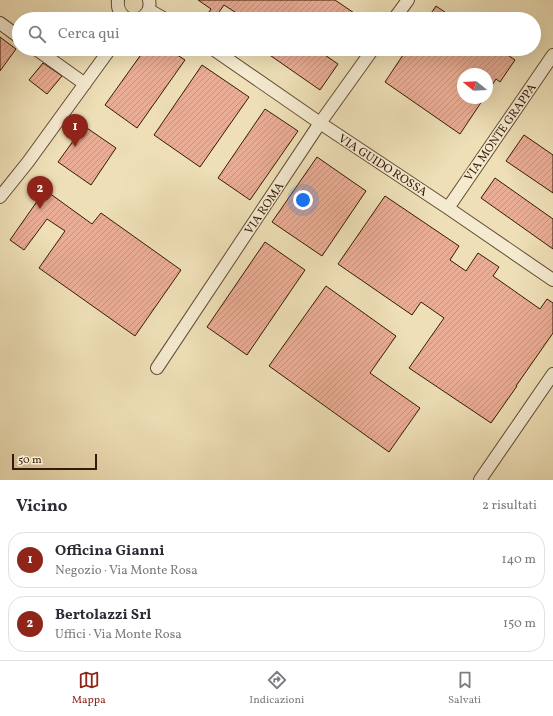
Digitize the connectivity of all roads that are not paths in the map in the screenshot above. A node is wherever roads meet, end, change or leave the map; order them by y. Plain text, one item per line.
1 (118, 0) edge
2 (408, 0) edge
3 (149, 5) edge
4 (120, 12) edge
5 (157, 12) edge
6 (399, 12) edge
7 (0, 24) edge
8 (12, 32) edge
9 (46, 56) edge
10 (105, 56) edge
11 (223, 56) edge
12 (368, 56) edge
13 (553, 56) edge
14 (85, 84) junction
15 (320, 123) junction
16 (0, 197) edge
17 (448, 208) junction
18 (553, 280) edge
19 (157, 368) dead end
20 (553, 374) edge
21 (480, 480) edge

1 - 4 street
2 - 6 street
3 - 5 street
7 - 8 street
9 - 14 street
10 - 14 street
11 - 15 street, VIA GUIDO ROSSA
12 - 15 street, VIA ROMA
13 - 17 street, VIA MONTE GRAPPA
14 - 16 street
15 - 17 street, VIA GUIDO ROSSA
15 - 19 street, VIA ROMA
17 - 18 street, VIA GUIDO ROSSA
20 - 21 street

